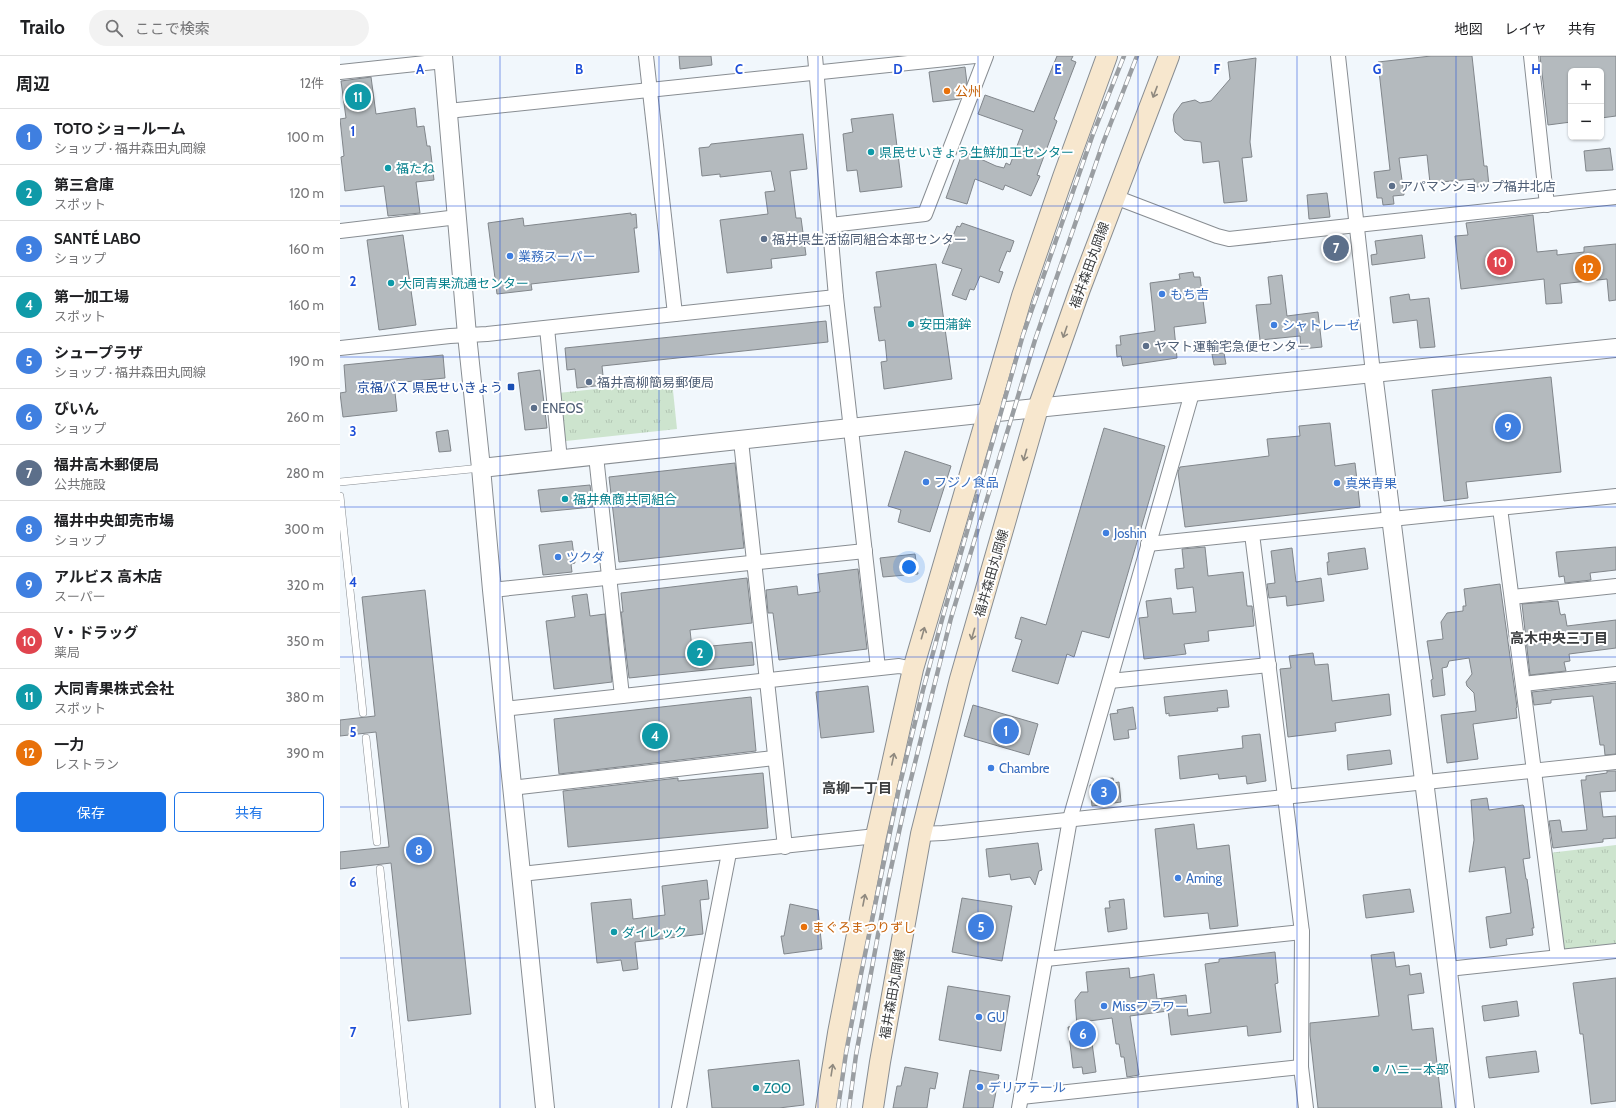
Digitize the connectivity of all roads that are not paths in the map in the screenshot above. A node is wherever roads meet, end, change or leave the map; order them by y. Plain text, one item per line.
1 (646, 56) edge
2 (815, 56) edge
3 (975, 56) edge
4 (986, 56) edge
5 (1107, 56) edge
6 (1169, 56) edge
7 (1338, 56) edge
8 (1531, 56) edge
9 (444, 58) edge
10 (340, 72) edge
11 (816, 73) junction
12 (650, 91) junction
13 (448, 111) junction
14 (1115, 197) junction
15 (1616, 197) edge
16 (1547, 205) junction
17 (458, 217) junction
18 (831, 225) junction
19 (1357, 225) junction
20 (340, 231) edge
21 (836, 297) junction
22 (675, 314) junction
23 (547, 328) junction
24 (468, 335) junction
25 (340, 348) edge
26 (1616, 348) edge
27 (1372, 373) junction
28 (1192, 392) junction
29 (1038, 408) junction
30 (988, 413) junction
31 (851, 429) junction
32 (741, 441) junction
33 (596, 456) junction
34 (560, 460) junction
35 (481, 468) junction
36 (340, 482) edge
37 (340, 496) edge
38 (1616, 496) edge
39 (1500, 508) junction
40 (1391, 519) junction
41 (1252, 534) junction
42 (1148, 544) junction
43 (865, 551) junction
44 (753, 563) junction
45 (609, 578) junction
46 (1616, 586) edge
47 (492, 590) junction
48 (1512, 597) junction
49 (1269, 665) junction
50 (878, 668) junction
51 (913, 669) junction
52 (1616, 674) edge
53 (766, 680) junction
54 (1110, 681) junction
55 (1523, 684) junction
56 (622, 696) junction
57 (504, 709) junction
58 (363, 713) dead end
59 (366, 738) dead end
60 (774, 758) junction
61 (1616, 762) edge
62 (1533, 770) junction
63 (1424, 782) junction
64 (511, 788) junction
65 (1285, 797) junction
66 (1070, 819) junction
67 (921, 834) junction
68 (876, 836) junction
69 (377, 842) dead end
70 (785, 847) junction
71 (729, 853) junction
72 (380, 869) dead end
73 (521, 874) junction
74 (1302, 932) junction
75 (1616, 951) edge
76 (1558, 957) junction
77 (1046, 959) junction
78 (1448, 969) junction
79 (1301, 1067) junction
80 (1020, 1102) edge
81 (405, 1108) edge
82 (545, 1108) edge
83 (679, 1108) edge
84 (826, 1108) edge
85 (873, 1108) edge
86 (1306, 1108) edge
87 (1465, 1108) edge

1 - 12 street
2 - 11 street
3 - 11 street
4 - 18 street
5 - 30 main road
6 -> 14 main road, 福井森田丸岡線
7 - 19 street
8 - 16 street
9 - 10 street
9 - 13 street
11 - 12 street
11 - 18 street
12 - 13 street
12 - 22 street
13 - 17 street
14 - 19 street
14 -> 29 main road, 福井森田丸岡線
15 - 16 street
16 - 19 street
17 - 20 street
17 - 24 street
18 - 21 street
19 - 27 street
21 - 22 street
21 - 31 street
22 - 23 street
23 - 24 street
23 - 34 street
24 - 25 street
24 - 35 street
26 - 27 street
27 - 28 street
27 - 40 street
28 - 29 street
28 - 42 street
29 - 30 street
29 -> 67 main road, 福井森田丸岡線
30 - 31 street
51 -> 30 main road
31 - 32 street
31 - 43 street
32 - 33 street
32 - 44 street
33 - 34 street
33 - 45 street
34 - 35 street
35 - 36 lane
35 - 47 street
37 - 58 lane
38 - 39 street
39 - 40 street
39 - 48 street
40 - 41 street
40 - 63 street
41 - 42 street
41 - 49 street
42 - 54 street
43 - 44 street
43 - 50 street
44 - 45 street
44 - 53 street
45 - 47 street
45 - 56 street
46 - 48 street
47 - 57 street
48 - 55 street
49 - 54 street
49 - 65 street
50 - 51 street
50 - 53 street
68 -> 51 main road
52 - 55 street
53 - 56 street
53 - 60 street
54 - 66 street
55 - 62 street
56 - 57 street
57 - 64 street
59 - 69 lane
60 - 64 street
60 - 70 street
61 - 62 street
62 - 63 street
62 - 76 street
63 - 65 street
63 - 78 street
64 - 73 street
65 - 66 street
65 - 74 street
66 - 67 street
66 - 77 street
67 - 85 main road, 福井森田丸岡線
68 - 70 street
84 -> 68 main road
70 - 71 street
71 - 73 street
71 - 83 street
72 - 81 lane
73 - 82 street
74 - 77 street
74 - 79 street
75 - 76 street
76 - 78 street
77 - 80 street
78 - 87 street
79 - 80 street
79 - 86 street

